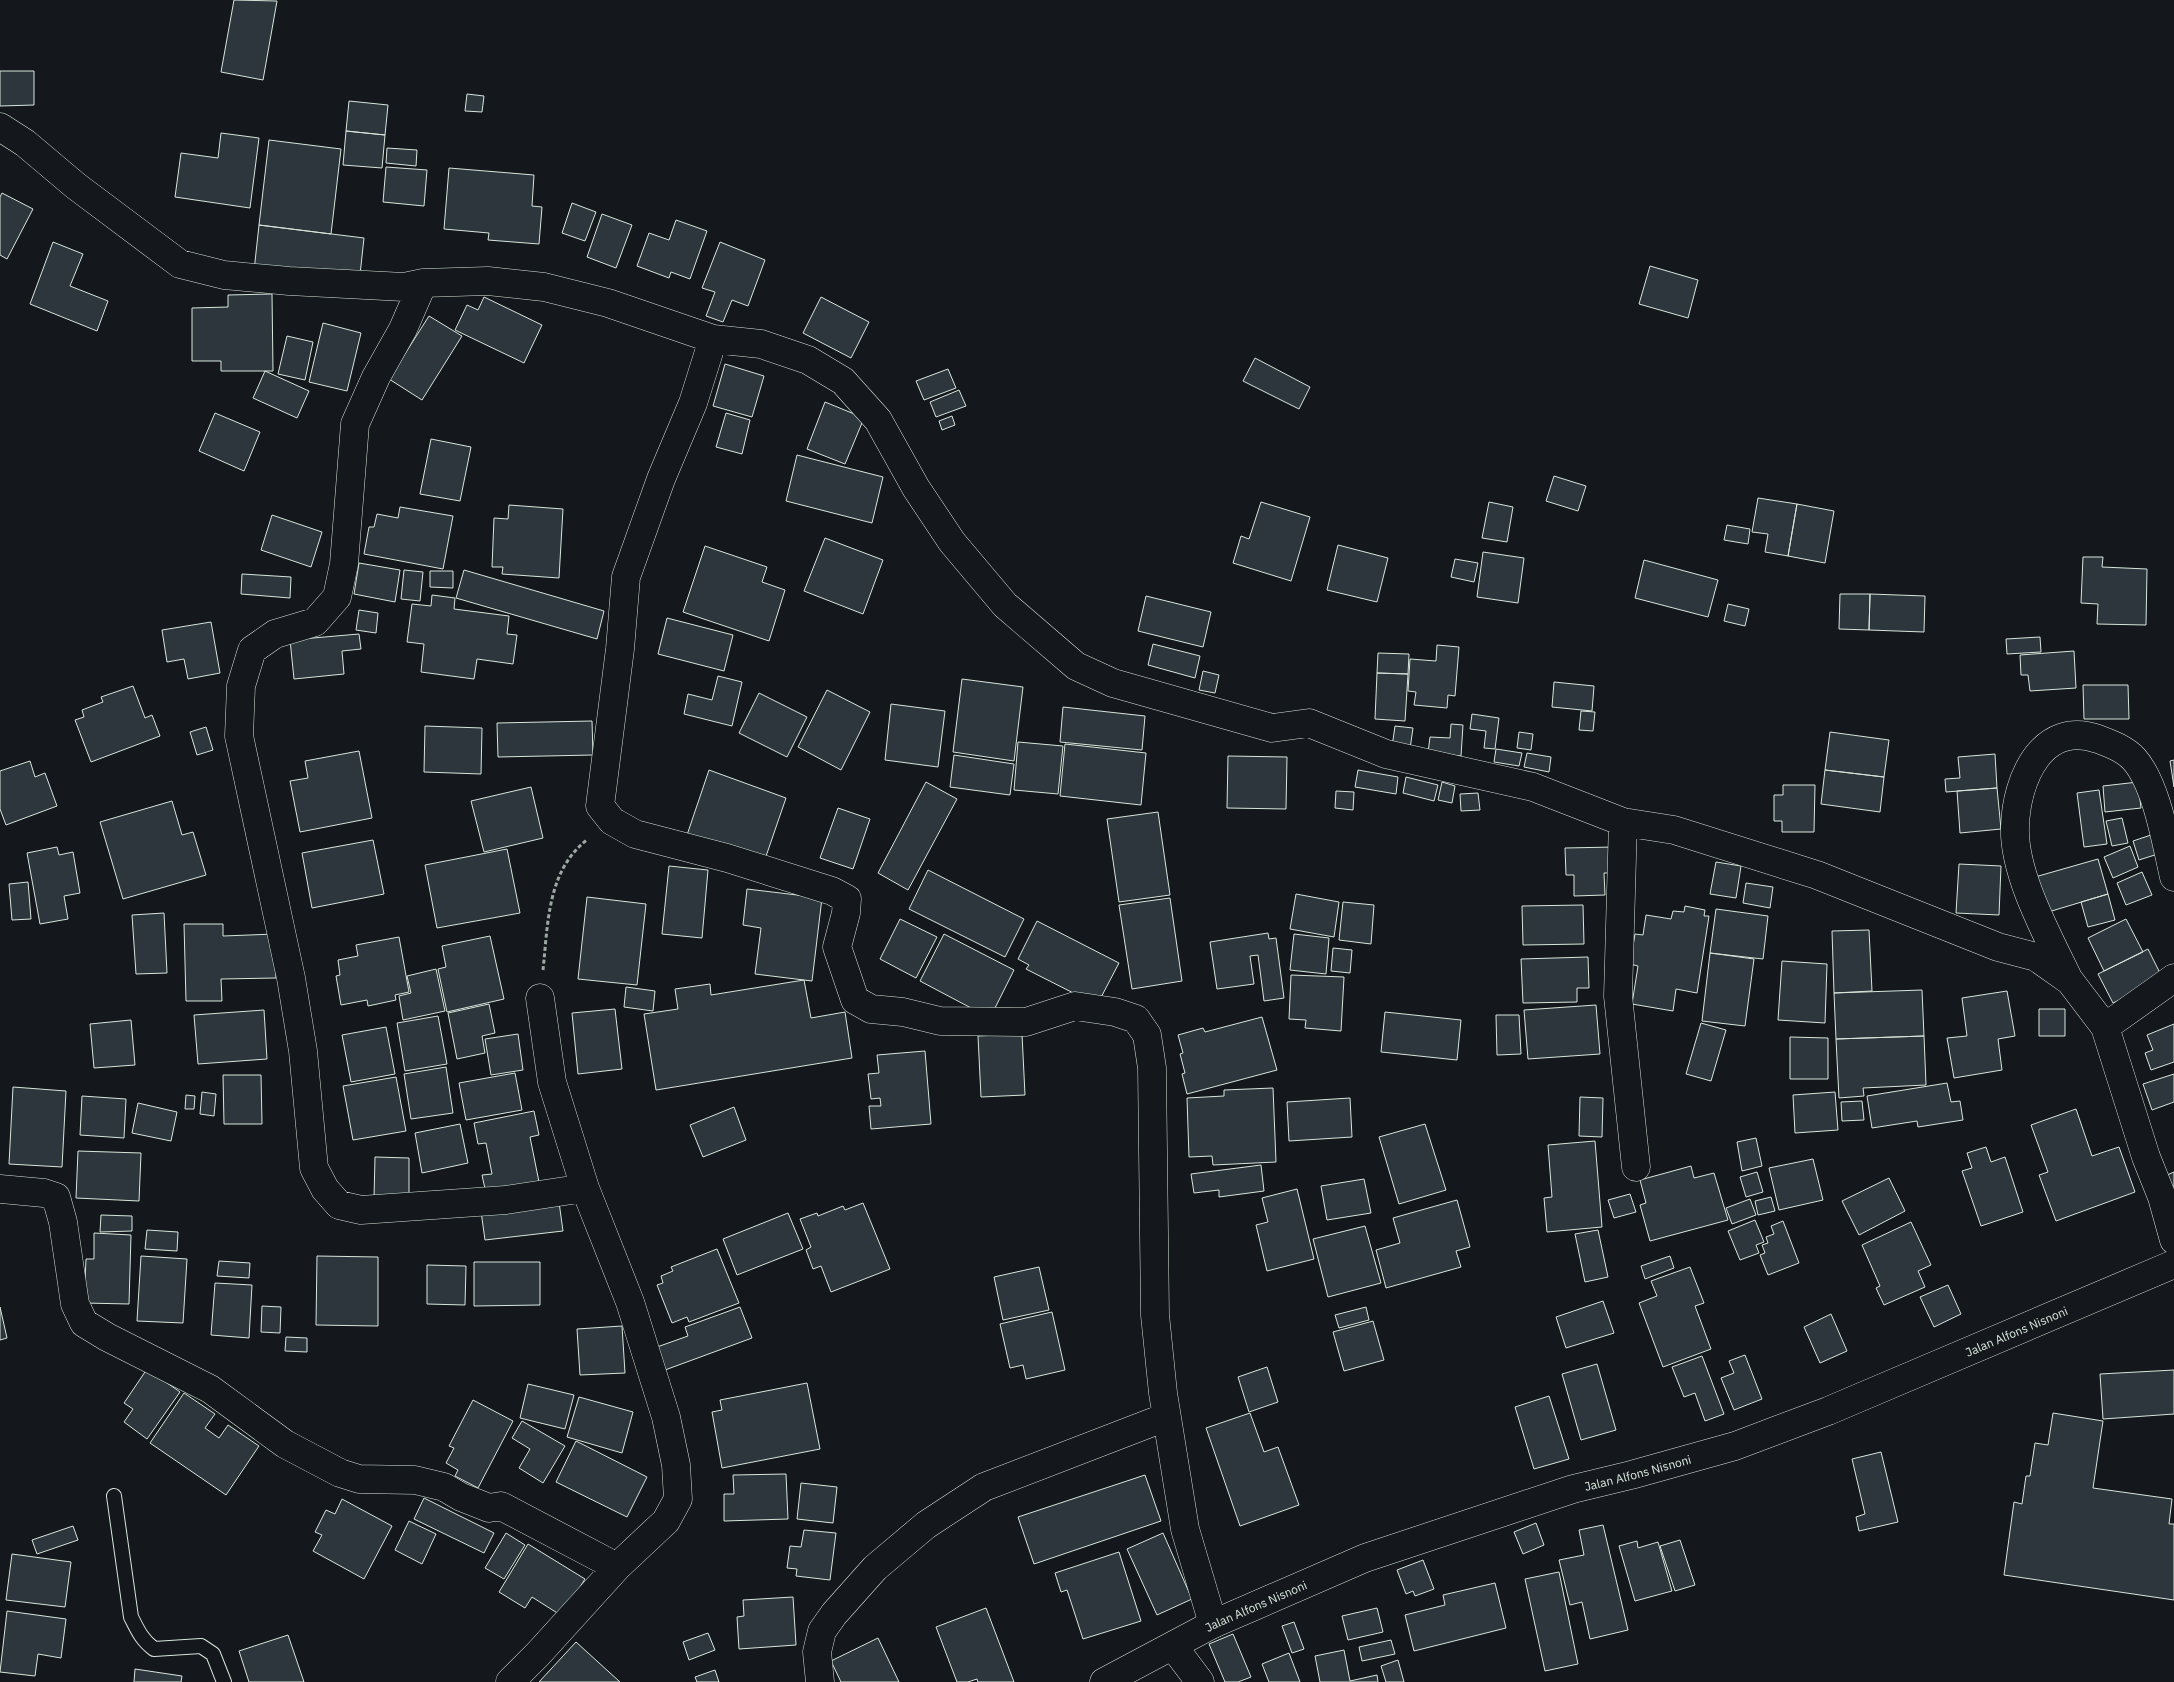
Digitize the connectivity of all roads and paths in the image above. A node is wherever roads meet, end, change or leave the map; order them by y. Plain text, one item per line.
1 (0, 127) edge
2 (423, 283) junction
3 (712, 339) junction
4 (612, 821) junction
5 (1623, 822) junction
6 (2174, 877) edge
7 (2174, 978) edge
8 (2070, 981) junction
9 (540, 998) joint
10 (2105, 1027) junction
11 (1636, 1167) dead end
12 (585, 1188) junction
13 (0, 1189) edge
14 (2174, 1240) edge
15 (2174, 1264) edge
16 (1166, 1417) junction
17 (114, 1496) dead end
18 (617, 1567) junction
19 (1213, 1624) junction
20 (1173, 1646) junction
21 (224, 1682) edge
22 (510, 1682) edge
23 (820, 1682) edge
24 (1104, 1682) edge
25 (1200, 1682) edge

1 - 2 street
2 - 3 street
2 - 12 street
3 - 4 street
3 - 5 street
4 - 9 path
4 - 16 street
5 - 8 street
5 - 11 street
6 - 8 street
7 - 10 street
8 - 10 street
9 - 12 street
10 - 14 street
12 - 18 street
13 - 18 street
15 - 19 street, Jalan Alfons Nisnoni
16 - 19 street
16 - 23 street
17 - 21 lane
18 - 22 street
19 - 20 street, Jalan Alfons Nisnoni
20 - 24 street, Jalan Alfons Nisnoni
20 - 25 street

